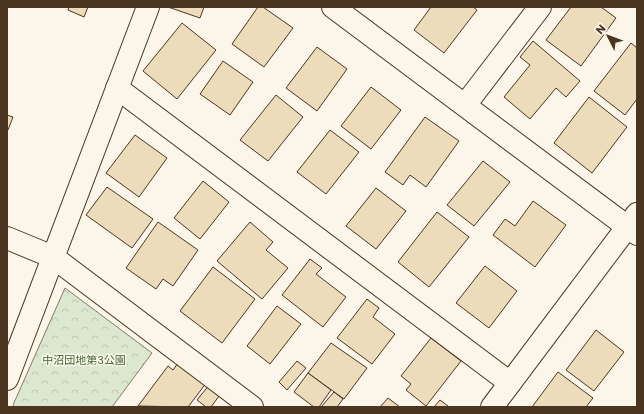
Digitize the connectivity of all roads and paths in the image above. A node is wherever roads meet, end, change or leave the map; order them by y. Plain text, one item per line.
1 (148, 7) edge
2 (334, 7) edge
3 (540, 7) edge
4 (117, 88) junction
5 (465, 106) junction
6 (634, 225) edge
7 (7, 238) edge
8 (53, 257) junction
9 (7, 379) edge
10 (510, 383) junction
11 (252, 407) edge
12 (492, 407) edge

1 - 4 street
2 - 5 street
3 - 5 street
4 - 8 street
4 - 10 street
5 - 6 street
6 - 10 street
7 - 8 street
8 - 9 street
8 - 11 street
10 - 12 street

